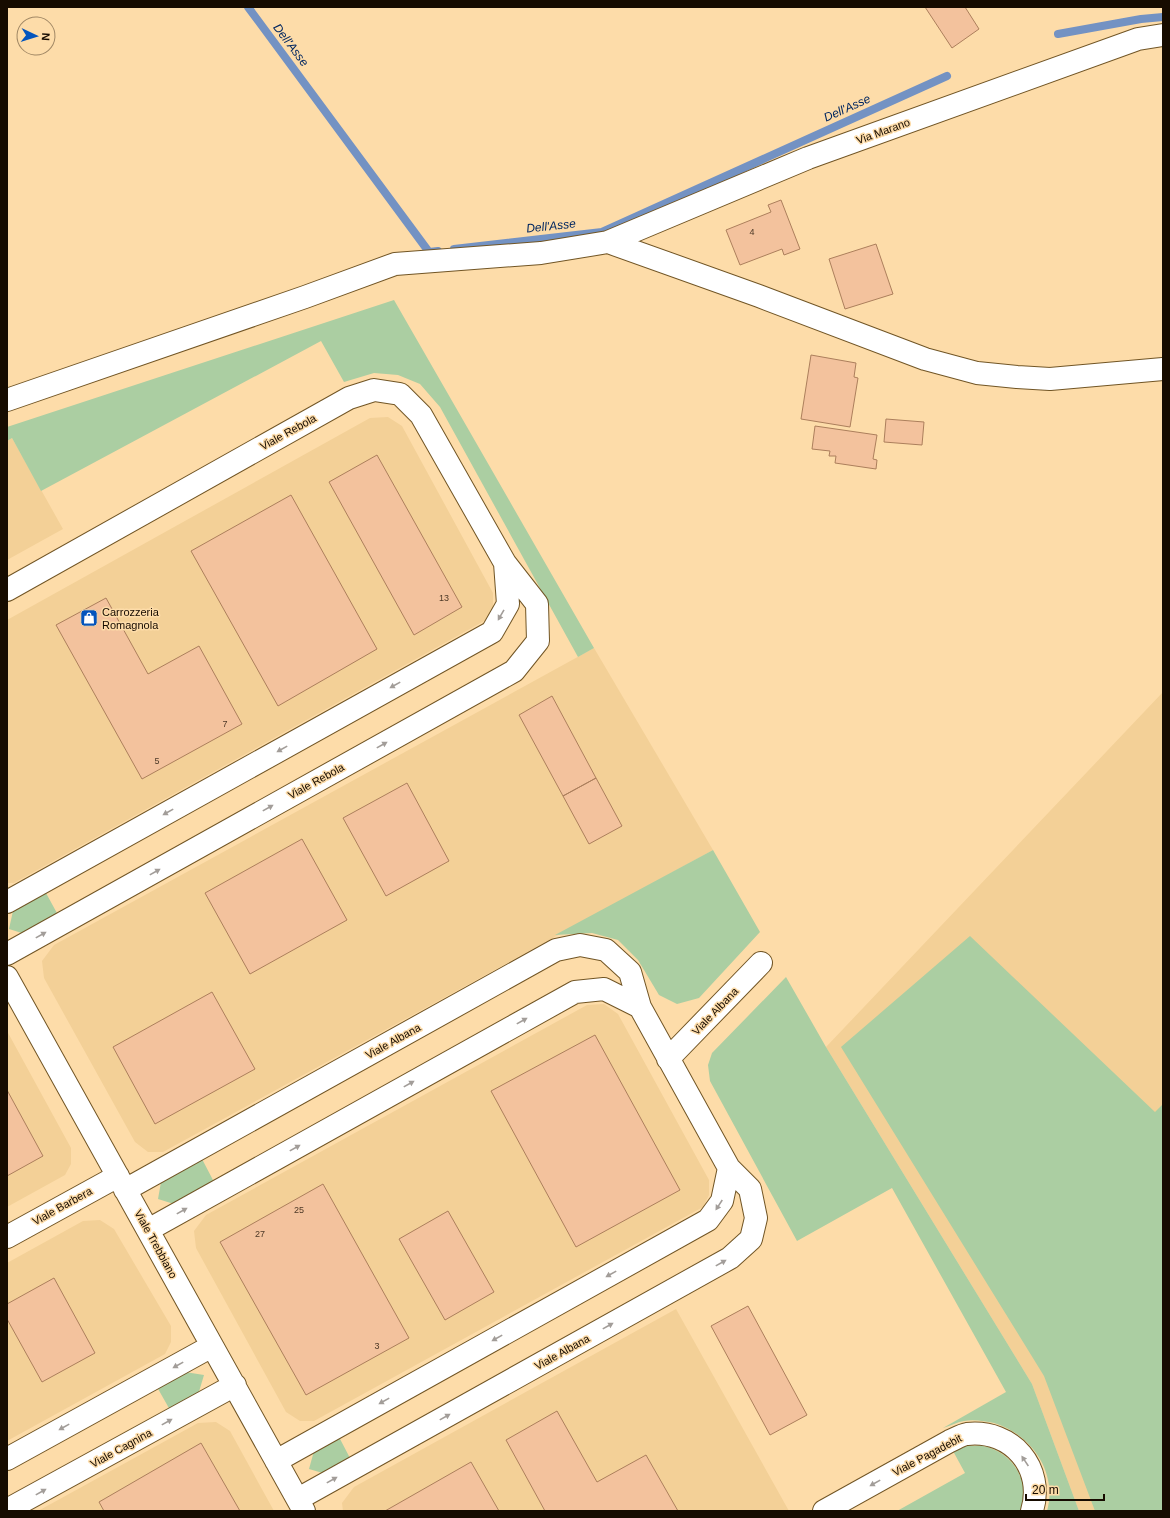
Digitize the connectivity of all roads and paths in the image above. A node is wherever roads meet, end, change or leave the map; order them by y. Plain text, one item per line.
1 (1163, 35) edge
2 (608, 242) junction
3 (1163, 369) edge
4 (7, 400) edge
5 (505, 564) junction
6 (7, 590) edge
7 (7, 902) edge
8 (7, 954) edge
9 (761, 963) dead end
10 (7, 977) edge
11 (640, 1007) junction
12 (668, 1059) junction
13 (729, 1168) junction
14 (122, 1183) junction
15 (148, 1230) junction
16 (7, 1237) edge
17 (212, 1346) junction
18 (235, 1385) junction
19 (7, 1459) edge
20 (276, 1461) junction
21 (301, 1505) edge
22 (7, 1510) edge
23 (824, 1511) edge
24 (1032, 1511) edge

1 - 2 street, Via Marano
2 - 3 street
2 - 4 street, Via Marano
5 - 6 street, Viale Rebola
5 -> 7 street, Viale Rebola
8 -> 5 street, Viale Rebola
9 - 12 street, Viale Albana
10 - 14 street, Viale Trebbiano
11 - 12 street, Viale Albana
11 - 14 street, Viale Albana
15 -> 11 street
12 - 13 street, Viale Albana
13 -> 20 street
21 -> 13 street, Viale Albana
14 - 15 street, Viale Trebbiano
14 - 16 street, Viale Barbera
15 - 17 street, Viale Trebbiano
17 - 18 street, Viale Trebbiano
17 -> 19 street
18 - 20 street, Viale Trebbiano
22 -> 18 street, Viale Cagnina
20 - 21 street, Viale Trebbiano
24 -> 23 street, Viale Pagadebit

